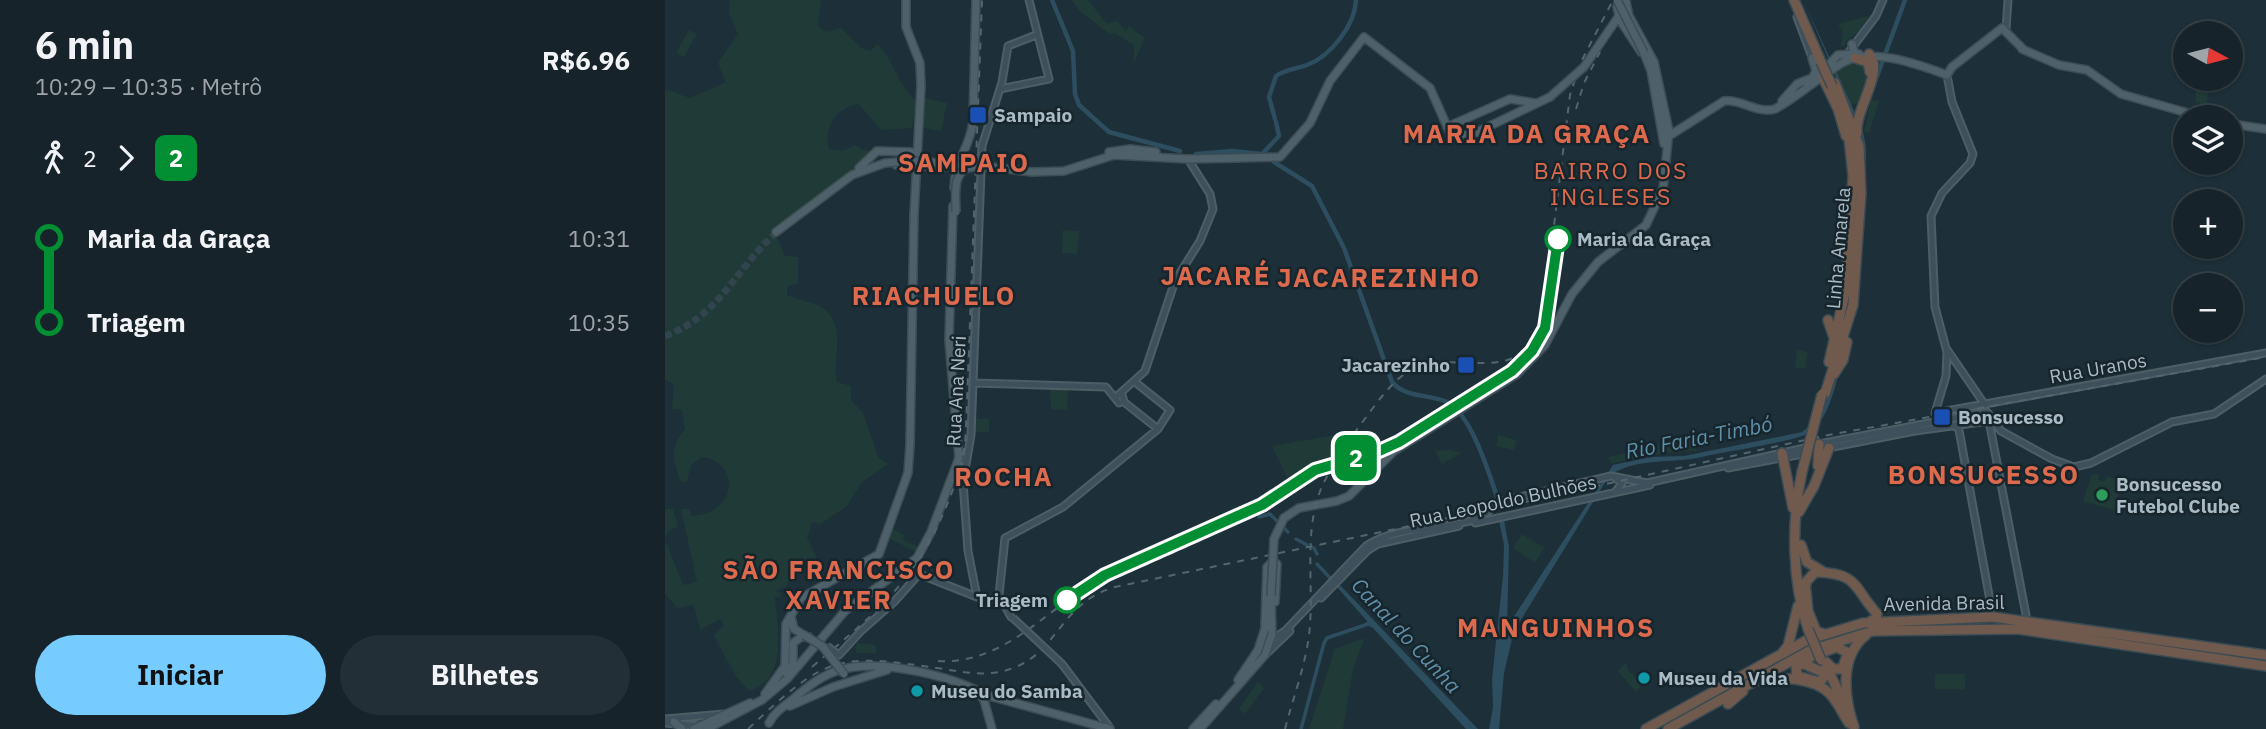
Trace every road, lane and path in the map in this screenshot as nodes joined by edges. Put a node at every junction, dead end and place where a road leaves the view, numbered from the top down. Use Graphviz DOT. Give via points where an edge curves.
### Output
graph roads {
  1 [pos="907,0"];
  2 [pos="976,0"];
  3 [pos="1029,0"];
  4 [pos="1794,0"];
  5 [pos="1882,0"];
  6 [pos="2008,0"];
  7 [pos="1620,10"];
  8 [pos="2003,30"];
  9 [pos="1037,35"];
  10 [pos="1852,44"];
  11 [pos="1882,58"];
  12 [pos="1829,66"];
  13 [pos="1654,74"];
  14 [pos="1946,74"];
  15 [pos="1798,83"];
  16 [pos="1000,89"];
  17 [pos="1836,90"];
  18 [pos="1802,93"];
  19 [pos="1658,94"];
  20 [pos="1539,103"];
  21 [pos="2173,107"];
  22 [pos="1659,110"];
  23 [pos="1857,111"];
  24 [pos="2243,126"];
  25 [pos="2266,129"];
  26 [pos="1449,130"];
  27 [pos="1671,131"];
  28 [pos="1859,146"];
  29 [pos="886,151"];
  30 [pos="914,152"];
  31 [pos="1185,157"];
  32 [pos="885,163"];
  33 [pos="913,166"];
  34 [pos="955,167"];
  35 [pos="970,167"];
  36 [pos="990,168"];
  37 [pos="1056,171"];
  38 [pos="1665,172"];
  39 [pos="1857,176"];
  40 [pos="843,183"];
  41 [pos="1849,214"];
  42 [pos="953,220"];
  43 [pos="776,232"];
  44 [pos="1854,235"];
  45 [pos="1828,320"];
  46 [pos="1833,335"];
  47 [pos="1946,348"];
  48 [pos="2266,353"];
  49 [pos="1955,358"];
  50 [pos="1947,364"];
  51 [pos="2266,379"];
  52 [pos="1135,382"];
  53 [pos="1827,382"];
  54 [pos="973,383"];
  55 [pos="1119,398"];
  56 [pos="1982,405"];
  57 [pos="1955,425"];
  58 [pos="1158,429"];
  59 [pos="1929,430"];
  60 [pos="1819,451"];
  61 [pos="1782,455"];
  62 [pos="1793,456"];
  63 [pos="1738,462"];
  64 [pos="2091,463"];
  65 [pos="1724,469"];
  66 [pos="2093,471"];
  67 [pos="1804,473"];
  68 [pos="1610,476"];
  69 [pos="1613,493"];
  70 [pos="1498,503"];
  71 [pos="1799,512"];
  72 [pos="1504,517"];
  73 [pos="1796,524"];
  74 [pos="1800,544"];
  75 [pos="1805,582"];
  76 [pos="1333,583"];
  77 [pos="977,597"];
  78 [pos="1799,597"];
  79 [pos="1001,602"];
  80 [pos="791,613"];
  81 [pos="1805,615"];
  82 [pos="1012,617"];
  83 [pos="1993,617"];
  84 [pos="1898,620"];
  85 [pos="2027,620"];
  86 [pos="2040,622"];
  87 [pos="1863,623"];
  88 [pos="2064,627"];
  89 [pos="1809,629"];
  90 [pos="2024,632"];
  91 [pos="1826,633"];
  92 [pos="2050,633"];
  93 [pos="1866,635"];
  94 [pos="1271,636"];
  95 [pos="816,639"];
  96 [pos="1807,640"];
  97 [pos="2150,640"];
  98 [pos="2213,648"];
  99 [pos="793,650"];
  100 [pos="811,651"];
  101 [pos="2196,655"];
  102 [pos="2266,656"];
  103 [pos="1258,657"];
  104 [pos="1776,659"];
  105 [pos="2211,660"];
  106 [pos="1823,662"];
  107 [pos="1803,663"];
  108 [pos="1790,664"];
  109 [pos="837,665"];
  110 [pos="1849,667"];
  111 [pos="881,668"];
  112 [pos="2266,668"];
  113 [pos="1834,677"];
  114 [pos="937,678"];
  115 [pos="1755,685"];
  116 [pos="828,686"];
  117 [pos="765,694"];
  118 [pos="998,698"];
  119 [pos="1097,699"];
  120 [pos="790,702"];
  121 [pos="1728,704"];
  122 [pos="986,709"];
  123 [pos="782,710"];
  124 [pos="1100,713"];
  125 [pos="703,714"];
  126 [pos="724,714"];
  127 [pos="692,716"];
  128 [pos="668,722"];
  129 [pos="697,726"];
  130 [pos="1852,727"];
  131 [pos="682,729"];
  132 [pos="762,729"];
  133 [pos="992,729"];
  134 [pos="1110,729"];
  135 [pos="1192,729"];
  136 [pos="1200,729"];
  137 [pos="1648,729"];
  138 [pos="1668,729"];
  139 [pos="1674,729"];
  1 -- 30 [label="main road" via="906,27 921,69"];
  2 -- 34 [label="main road" via="973,122"];
  3 -- 9 [label="main road"];
  4 -- 12 [label="highway, Linha Amarela"];
  5 -- 10 [label="main road" via="1877,16"];
  5 -- 12 [label="main road"];
  6 -- 8 [label="main road"];
  7 -- 13 [label="main road"];
  7 -- 13 [label="main road, bridge"];
  7 -- 20 [label="main road, bridge" via="1576,76"];
  8 -- 14 [label="main road"];
  8 -- 21 [label="main road" via="2024,50 2087,70 2121,94"];
  9 -- 16 [label="main road, Rua Ana Neri" via="1008,45"];
  9 -- 16 [label="main road" via="1049,79"];
  10 -- 12 [label="main road"];
  11 -- 12 [label="main road"];
  11 -- 14 [label="main road"];
  11 -- 23 [label="highway"];
  12 -- 15 [label="main road"];
  12 -- 17 [label="highway, Linha Amarela, bridge"];
  12 -- 17 [label="highway"];
  12 -- 18 [label="main road"];
  12 -- 23 [label="highway" via="1868,62 1871,68"];
  13 -- 19 [label="main road"];
  14 -- 47 [label="main road" via="1973,154 1944,189 1931,216 1935,300"];
  15 -- 18 [label="main road" via="1795,91"];
  15 -- 27 [label="main road" via="1774,107 1724,98"];
  16 -- 54 [label="main road, Rua Ana Neri" via="984,126"];
  17 -- 23 [label="highway"];
  17 -- 28 [label="highway, Linha Amarela"];
  17 -- 39 [label="highway, Linha Amarela"];
  18 -- 27 [label="main road" via="1768,111 1724,101"];
  19 -- 22 [label="main road"];
  19 -- 27 [label="main road"];
  20 -- 26 [label="main road" via="1514,100"];
  20 -- 26 [label="main road" via="1471,135"];
  22 -- 27 [label="main road"];
  22 -- 38 [label="main road"];
  23 -- 28 [label="highway"];
  24 -- 25 [label="main road"];
  26 -- 31 [label="main road" via="1433,87 1364,37 1328,83 1311,122 1287,152 1273,159"];
  27 -- 38 [label="main road"];
  28 -- 39 [label="highway, Linha Amarela"];
  29 -- 30 [label="main road"];
  29 -- 32 [label="main road" via="876,156"];
  29 -- 40 [label="main road" via="876,152"];
  30 -- 33 [label="main road"];
  30 -- 35 [label="main road, bridge" via="926,164"];
  31 -- 37 [label="main road" via="1118,155"];
  31 -- 37 [label="main road" via="1130,149"];
  31 -- 52 [label="main road" via="1210,194 1213,209 1175,281 1148,365"];
  32 -- 36 [label="main road, bridge" via="939,162"];
  32 -- 40 [label="main road"];
  33 -- 34 [label="main road"];
  33 -- 40 [label="main road" via="886,166"];
  33 -- 80 [label="main road" via="908,473 879,554 814,588"];
  34 -- 42 [label="main road"];
  35 -- 36 [label="main road, bridge"];
  35 -- 42 [label="main road, bridge" via="958,176"];
  36 -- 37 [label="main road"];
  38 -- 94 [label="main road, bridge" via="1658,203 1643,228 1598,262 1573,294 1543,348 1514,377 1391,450 1351,491 1299,508 1284,518 1274,539"];
  39 -- 41 [label="highway, Linha Amarela"];
  39 -- 44 [label="highway, Linha Amarela"];
  40 -- 43 [label="main road"];
  41 -- 44 [label="highway, Linha Amarela"];
  41 -- 46 [label="highway" via="1842,294"];
  42 -- 95 [label="main road" via="949,340 959,458 933,528 914,560 856,601"];
  44 -- 53 [label="highway, Linha Amarela"];
  44 -- 53 [label="highway, Linha Amarela" via="1857,248 1851,312"];
  44 -- 53 [label="highway" via="1857,302 1842,363"];
  45 -- 46 [label="highway"];
  46 -- 53 [label="highway"];
  47 -- 49 [label="main road"];
  47 -- 50 [label="main road"];
  48 -- 56 [label="main road, Rua Uranos"];
  49 -- 50 [label="main road"];
  49 -- 56 [label="main road"];
  50 -- 56 [label="main road, Rua Uranos" via="1935,413"];
  51 -- 64 [label="main road" via="2214,414 2166,424"];
  52 -- 55 [label="main road"];
  52 -- 58 [label="main road" via="1170,410"];
  53 -- 67 [label="highway, Linha Amarela, bridge"];
  54 -- 55 [label="main road" via="1106,387"];
  54 -- 77 [label="main road, Rua Ana Neri" via="963,482"];
  55 -- 58 [label="main road"];
  57 -- 59 [label="main road"];
  57 -- 83 [label="main road"];
  57 -- 85 [label="main road" via="1989,421"];
  58 -- 79 [label="main road" via="1063,507 1005,538"];
  59 -- 60 [label="main road, Rua Leopoldo Bulhões" via="1873,436"];
  59 -- 64 [label="main road" via="1987,412 2001,431 2052,459 2074,467"];
  60 -- 61 [label="main road, Rua Leopoldo Bulhões"];
  60 -- 62 [label="main road, Rua Leopoldo Bulhões"];
  60 -- 67 [label="highway" via="1811,485 1806,485"];
  60 -- 71 [label="highway" via="1814,486"];
  61 -- 62 [label="main road, Rua Leopoldo Bulhões"];
  61 -- 63 [label="main road, Rua Leopoldo Bulhões"];
  61 -- 65 [label="main road, Rua Leopoldo Bulhões"];
  61 -- 73 [label="highway"];
  62 -- 67 [label="highway" via="1786,464 1790,480 1796,482"];
  63 -- 65 [label="main road"];
  63 -- 68 [label="main road, Rua Leopoldo Bulhões" via="1647,483"];
  64 -- 66 [label="main road"];
  65 -- 69 [label="main road, Rua Leopoldo Bulhões"];
  67 -- 71 [label="highway, Linha Amarela"];
  67 -- 73 [label="highway, Linha Amarela"];
  68 -- 69 [label="main road" via="1622,484"];
  68 -- 70 [label="main road, Rua Leopoldo Bulhões"];
  69 -- 72 [label="main road, Rua Leopoldo Bulhões"];
  70 -- 72 [label="main road" via="1494,513"];
  70 -- 76 [label="main road, Rua Leopoldo Bulhões" via="1478,519 1372,542"];
  71 -- 74 [label="highway, Linha Amarela"];
  72 -- 76 [label="main road, Rua Leopoldo Bulhões" via="1378,544"];
  73 -- 78 [label="highway, Linha Amarela"];
  74 -- 81 [label="highway, Linha Amarela"];
  74 -- 84 [label="highway" via="1812,566 1854,579 1878,612"];
  75 -- 81 [label="highway"];
  75 -- 87 [label="highway" via="1818,572 1855,582 1877,615"];
  75 -- 91 [label="highway" via="1809,616 1816,631"];
  76 -- 94 [label="main road, Rua Leopoldo Bulhões"];
  76 -- 103 [label="main road, Rua Leopoldo Bulhões"];
  77 -- 79 [label="main road"];
  77 -- 95 [label="main road, bridge" via="919,574 839,654"];
  78 -- 89 [label="highway, Linha Amarela"];
  78 -- 104 [label="highway" via="1788,648"];
  79 -- 82 [label="main road"];
  79 -- 82 [label="main road"];
  80 -- 109 [label="main road, bridge" via="797,631 822,646"];
  80 -- 117 [label="main road" via="785,628 785,666"];
  81 -- 89 [label="highway, Linha Amarela"];
  82 -- 124 [label="main road, bridge" via="1062,664"];
  83 -- 84 [label="highway, Avenida Brasil"];
  83 -- 85 [label="highway, Avenida Brasil"];
  84 -- 87 [label="highway, Avenida Brasil"];
  85 -- 86 [label="highway, Avenida Brasil"];
  86 -- 88 [label="highway"];
  86 -- 98 [label="highway, Avenida Brasil"];
  87 -- 91 [label="highway, Avenida Brasil"];
  88 -- 97 [label="highway, Avenida Brasil"];
  88 -- 104 [label="highway, Avenida Brasil" via="1993,620 1884,623 1826,636"];
  89 -- 96 [label="highway" via="1801,621 1795,630 1798,638"];
  89 -- 106 [label="highway, bridge"];
  90 -- 92 [label="highway"];
  90 -- 93 [label="highway, Avenida Brasil"];
  90 -- 105 [label="highway, Avenida Brasil"];
  91 -- 96 [label="highway, Avenida Brasil"];
  91 -- 104 [label="highway"];
  92 -- 101 [label="highway, Avenida Brasil"];
  92 -- 138 [label="highway, Avenida Brasil" via="1934,628 1873,631 1843,638 1789,661"];
  93 -- 108 [label="highway, Avenida Brasil"];
  93 -- 110 [label="highway" via="1856,645"];
  94 -- 94 [label="main road" via="1277,564 1273,561 1267,567"];
  94 -- 103 [label="main road"];
  95 -- 99 [label="main road" via="799,638"];
  95 -- 100 [label="main road"];
  95 -- 109 [label="main road, bridge"];
  96 -- 104 [label="highway, Avenida Brasil"];
  97 -- 98 [label="highway"];
  97 -- 102 [label="highway, Avenida Brasil"];
  98 -- 102 [label="highway, Avenida Brasil"];
  99 -- 100 [label="main road" via="801,656"];
  99 -- 117 [label="main road" via="790,670"];
  100 -- 129 [label="main road" via="787,680 762,700 717,722"];
  101 -- 105 [label="highway"];
  101 -- 112 [label="highway, Avenida Brasil"];
  103 -- 135 [label="main road"];
  103 -- 136 [label="main road"];
  104 -- 137 [label="highway, Avenida Brasil"];
  105 -- 112 [label="highway, Avenida Brasil"];
  106 -- 107 [label="highway"];
  106 -- 107 [label="highway"];
  106 -- 107 [label="highway" via="1822,681 1794,673"];
  106 -- 108 [label="highway"];
  106 -- 130 [label="highway"];
  108 -- 115 [label="highway, Avenida Brasil"];
  109 -- 111 [label="main road, bridge" via="846,673"];
  109 -- 111 [label="main road, bridge" via="848,675"];
  109 -- 116 [label="main road"];
  109 -- 116 [label="main road, bridge" via="837,676"];
  110 -- 113 [label="highway"];
  110 -- 130 [label="highway" via="1844,693"];
  111 -- 114 [label="main road"];
  111 -- 116 [label="main road"];
  111 -- 120 [label="main road" via="840,670"];
  114 -- 118 [label="main road"];
  114 -- 122 [label="main road" via="975,691 983,697"];
  115 -- 121 [label="highway"];
  115 -- 130 [label="highway" via="1791,681 1829,692"];
  115 -- 139 [label="highway, Avenida Brasil"];
  116 -- 120 [label="main road"];
  116 -- 123 [label="main road"];
  117 -- 126 [label="main road"];
  118 -- 122 [label="main road" via="989,699"];
  118 -- 134 [label="main road"];
  119 -- 124 [label="main road"];
  120 -- 123 [label="main road"];
  122 -- 133 [label="main road"];
  123 -- 132 [label="main road"];
  124 -- 134 [label="main road"];
  125 -- 126 [label="main road"];
  125 -- 127 [label="main road"];
  125 -- 129 [label="main road"];
  126 -- 129 [label="main road"];
  127 -- 128 [label="main road"];
  127 -- 129 [label="main road"];
  128 -- 129 [label="main road"];
  128 -- 131 [label="main road"];
}
